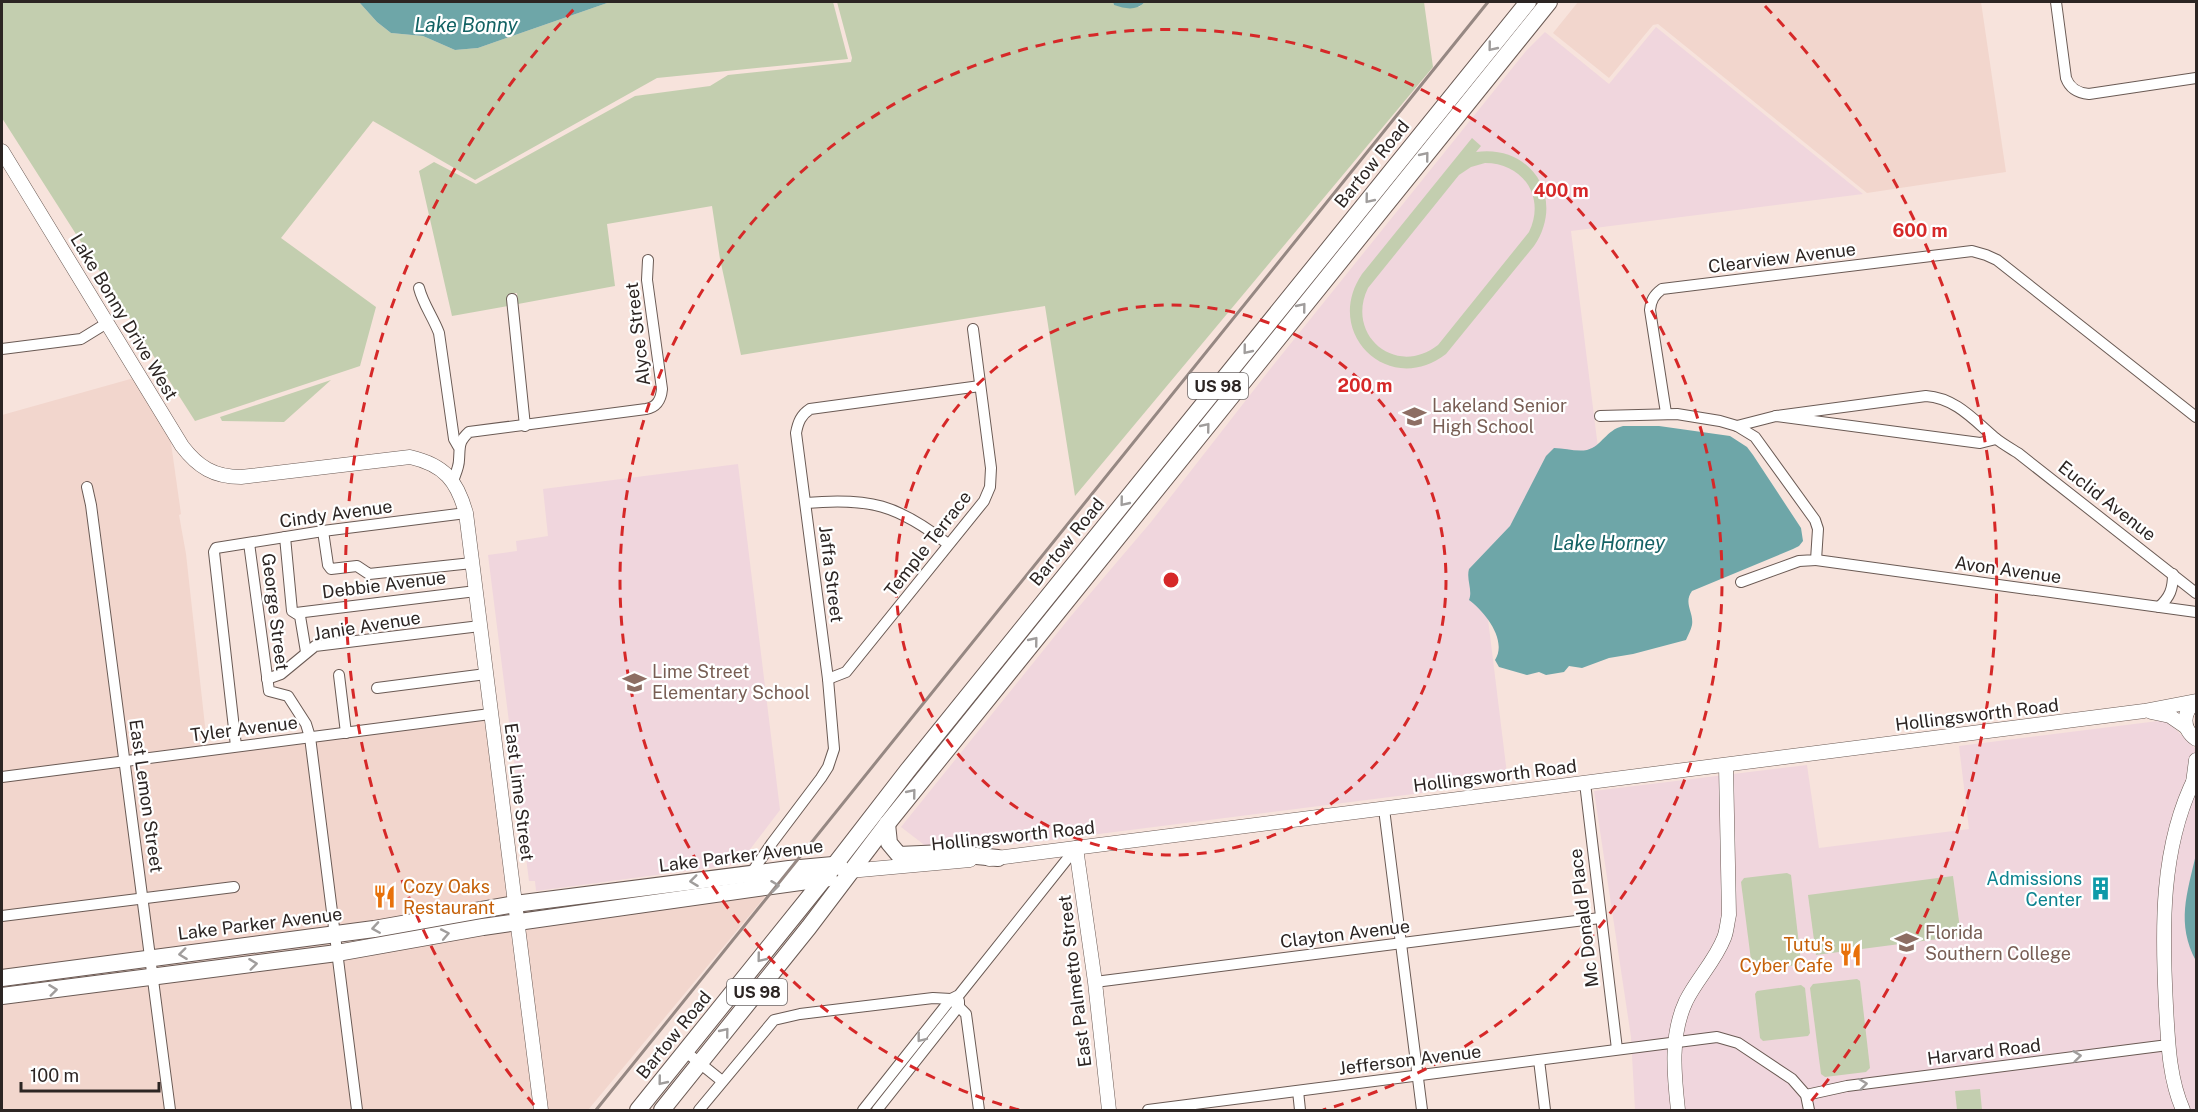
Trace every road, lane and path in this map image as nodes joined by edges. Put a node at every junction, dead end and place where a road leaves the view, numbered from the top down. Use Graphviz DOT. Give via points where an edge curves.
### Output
graph roads {
  1 [pos="1528,2"];
  2 [pos="1549,2"];
  3 [pos="2056,2"];
  4 [pos="2196,78"];
  5 [pos="2,151"];
  6 [pos="648,260"];
  7 [pos="419,288"];
  8 [pos="512,299"];
  9 [pos="107,323"];
  10 [pos="973,329"];
  11 [pos="2,349"];
  12 [pos="1233,381"];
  13 [pos="980,386"];
  14 [pos="1666,413"];
  15 [pos="1600,416"];
  16 [pos="1776,416"];
  17 [pos="2196,417"];
  18 [pos="525,426"];
  19 [pos="1737,426"];
  20 [pos="1996,439"];
  21 [pos="458,446"];
  22 [pos="453,481"];
  23 [pos="87,487"];
  24 [pos="806,503"];
  25 [pos="466,513"];
  26 [pos="322,531"];
  27 [pos="285,537"];
  28 [pos="249,543"];
  29 [pos="948,544"];
  30 [pos="1816,560"];
  31 [pos="472,563"];
  32 [pos="2173,574"];
  33 [pos="1741,582"];
  34 [pos="476,591"];
  35 [pos="2196,593"];
  36 [pos="2158,607"];
  37 [pos="2196,612"];
  38 [pos="296,613"];
  39 [pos="480,626"];
  40 [pos="306,652"];
  41 [pos="486,674"];
  42 [pos="339,675"];
  43 [pos="267,679"];
  44 [pos="828,679"];
  45 [pos="377,688"];
  46 [pos="2196,701"];
  47 [pos="2144,711"];
  48 [pos="490,714"];
  49 [pos="346,733"];
  50 [pos="310,737"];
  51 [pos="2193,738"];
  52 [pos="236,746"];
  53 [pos="2196,760"];
  54 [pos="124,761"];
  55 [pos="1726,766"];
  56 [pos="2,777"];
  57 [pos="2195,779"];
  58 [pos="1585,783"];
  59 [pos="1384,809"];
  60 [pos="886,824"];
  61 [pos="1076,848"];
  62 [pos="998,858"];
  63 [pos="833,865"];
  64 [pos="849,871"];
  65 [pos="752,874"];
  66 [pos="823,880"];
  67 [pos="234,887"];
  68 [pos="740,891"];
  69 [pos="142,898"];
  70 [pos="515,904"];
  71 [pos="2,916"];
  72 [pos="1600,918"];
  73 [pos="517,922"];
  74 [pos="334,934"];
  75 [pos="1401,944"];
  76 [pos="337,953"];
  77 [pos="151,958"];
  78 [pos="153,976"];
  79 [pos="2,978"];
  80 [pos="1095,982"];
  81 [pos="2,996"];
  82 [pos="956,1000"];
  83 [pos="1676,1042"];
  84 [pos="2168,1045"];
  85 [pos="1617,1049"];
  86 [pos="686,1052"];
  87 [pos="1539,1060"];
  88 [pos="700,1064"];
  89 [pos="1417,1076"];
  90 [pos="722,1082"];
  91 [pos="1298,1091"];
  92 [pos="1806,1095"];
  93 [pos="870,1109"];
  94 [pos="170,1110"];
  95 [pos="357,1110"];
  96 [pos="541,1110"];
  97 [pos="639,1110"];
  98 [pos="662,1110"];
  99 [pos="699,1110"];
  100 [pos="979,1110"];
  101 [pos="1108,1110"];
  102 [pos="1148,1110"];
  103 [pos="1300,1110"];
  104 [pos="1422,1110"];
  105 [pos="1545,1110"];
  106 [pos="1678,1110"];
  107 [pos="1809,1110"];
  108 [pos="2183,1110"];
  1 -- 12 [label="main road, Bartow Road / US 98, one-way"];
  12 -- 2 [label="main road, Bartow Road / US 98, one-way"];
  3 -- 4 [label="street" via="2066,78 2076,91 2089,94"];
  5 -- 9 [label="street, Lake Bonny Drive West"];
  6 -- 18 [label="street, Alyce Street" via="647,280 662,389 658,403 646,410"];
  7 -- 21 [label="street" via="439,333"];
  8 -- 18 [label="street"];
  9 -- 11 [label="street" via="81,339"];
  9 -- 22 [label="street, Lake Bonny Drive West" via="182,446 206,470 236,477 410,457 441,469"];
  10 -- 13 [label="street, Temple Terrace"];
  60 -- 12 [label="main road, Bartow Road / US 98, one-way"];
  12 -- 63 [label="main road, Bartow Road / US 98, one-way"];
  13 -- 24 [label="street, Jaffa Street" via="810,409 802,414 796,433"];
  13 -- 29 [label="street, Temple Terrace" via="990,487 984,501"];
  14 -- 15 [label="street"];
  14 -- 17 [label="street, Clearview Avenue" via="1650,310 1655,295 1662,289 1972,251 1996,261"];
  14 -- 19 [label="street"];
  16 -- 19 [label="street, Euclid Avenue"];
  16 -- 20 [label="street, Euclid Avenue" via="1980,443"];
  16 -- 20 [label="street, Euclid Avenue" via="1939,397"];
  18 -- 21 [label="street" via="469,432"];
  19 -- 30 [label="street" via="1755,437 1815,520"];
  20 -- 32 [label="street, Euclid Avenue"];
  21 -- 22 [label="street" via="459,461"];
  22 -- 25 [label="street, East Lime Street"];
  23 -- 54 [label="street, East Lemon Street"];
  24 -- 29 [label="street" via="847,500 884,506 923,524"];
  24 -- 44 [label="street, Jaffa Street"];
  25 -- 26 [label="street, Cindy Avenue"];
  25 -- 31 [label="street, East Lime Street"];
  26 -- 27 [label="street, Cindy Avenue"];
  26 -- 31 [label="street" via="331,569 357,566 369,574"];
  27 -- 28 [label="street, Cindy Avenue"];
  27 -- 38 [label="street" via="292,611"];
  28 -- 43 [label="street, George Street"];
  28 -- 52 [label="street, Cindy Avenue" via="216,548 214,552"];
  29 -- 44 [label="street, Temple Terrace" via="846,672"];
  30 -- 33 [label="street, Avon Avenue" via="1799,561"];
  30 -- 36 [label="street, Avon Avenue"];
  31 -- 34 [label="street, East Lime Street"];
  32 -- 35 [label="street, Euclid Avenue"];
  32 -- 36 [label="street" via="2173,588"];
  34 -- 38 [label="street, Debbie Avenue"];
  34 -- 39 [label="street, East Lime Street"];
  36 -- 37 [label="street, Avon Avenue"];
  38 -- 40 [label="street" via="300,616"];
  39 -- 40 [label="street, Janie Avenue" via="315,646"];
  39 -- 41 [label="street, East Lime Street"];
  40 -- 43 [label="street, Janie Avenue" via="294,664"];
  41 -- 45 [label="street"];
  41 -- 48 [label="street, East Lime Street"];
  42 -- 49 [label="street"];
  43 -- 50 [label="street, George Street" via="269,691 288,696"];
  44 -- 65 [label="street, Jaffa Street" via="834,749 828,767"];
  46 -- 47 [label="street, Hollingsworth Road"];
  46 -- 51 [label="street" via="2187,711"];
  47 -- 51 [label="street, Hollingsworth Road" via="2170,716"];
  47 -- 55 [label="street, Hollingsworth Road"];
  48 -- 49 [label="street, Tyler Avenue"];
  48 -- 70 [label="street, East Lime Street"];
  49 -- 50 [label="street, Tyler Avenue"];
  50 -- 52 [label="street, Tyler Avenue"];
  50 -- 74 [label="street"];
  52 -- 54 [label="street, Tyler Avenue"];
  53 -- 57 [label="street"];
  54 -- 56 [label="street, Tyler Avenue"];
  54 -- 69 [label="street, East Lemon Street"];
  55 -- 58 [label="street, Hollingsworth Road"];
  55 -- 83 [label="street" via="1729,915 1716,956 1686,1000"];
  57 -- 84 [label="street" via="2182,810 2166,887 2163,956"];
  58 -- 59 [label="street, Hollingsworth Road"];
  58 -- 72 [label="street, Mc Donald Place"];
  59 -- 61 [label="street, Hollingsworth Road"];
  59 -- 75 [label="street"];
  60 -- 62 [label="main road" via="889,843 899,855 944,853"];
  60 -- 64 [label="main road, Bartow Road / US 98"];
  61 -- 62 [label="street, Hollingsworth Road"];
  61 -- 80 [label="street, East Palmetto Street"];
  61 -- 82 [label="street"];
  62 -- 64 [label="street, Hollingsworth Road"];
  63 -- 64 [label="main road, Lake Parker Avenue"];
  63 -- 65 [label="main road, Lake Parker Avenue"];
  63 -- 66 [label="main road, Bartow Road / US 98"];
  64 -- 66 [label="main road, Lake Parker Avenue"];
  88 -- 64 [label="main road, Bartow Road / US 98, one-way"];
  65 -- 68 [label="street, Jaffa Street"];
  65 -- 70 [label="main road, Lake Parker Avenue, one-way"];
  68 -- 66 [label="main road, Lake Parker Avenue, one-way"];
  66 -- 86 [label="main road, Bartow Road / US 98, one-way"];
  67 -- 69 [label="street"];
  68 -- 73 [label="main road, Lake Parker Avenue"];
  69 -- 71 [label="street"];
  69 -- 77 [label="street, East Lemon Street"];
  70 -- 73 [label="street, East Lime Street"];
  70 -- 74 [label="main road, Lake Parker Avenue, one-way"];
  72 -- 75 [label="street, Clayton Avenue"];
  72 -- 85 [label="street, Mc Donald Place"];
  76 -- 73 [label="main road, Lake Parker Avenue, one-way"];
  73 -- 96 [label="street, East Lime Street"];
  74 -- 76 [label="street"];
  74 -- 77 [label="main road, Lake Parker Avenue, one-way"];
  75 -- 80 [label="street, Clayton Avenue"];
  75 -- 89 [label="street"];
  78 -- 76 [label="main road, Lake Parker Avenue, one-way"];
  76 -- 95 [label="street"];
  77 -- 78 [label="street, East Lemon Street"];
  77 -- 79 [label="main road, Lake Parker Avenue"];
  81 -- 78 [label="main road, Lake Parker Avenue, one-way"];
  78 -- 94 [label="street, East Lemon Street"];
  80 -- 101 [label="street, East Palmetto Street"];
  82 -- 90 [label="street" via="933,998 777,1019"];
  82 -- 93 [label="street"];
  82 -- 100 [label="street" via="966,1014"];
  83 -- 85 [label="street, Jefferson Avenue"];
  83 -- 92 [label="street, Jefferson Avenue" via="1717,1037 1738,1042 1792,1079"];
  83 -- 106 [label="street" via="1673,1066"];
  92 -- 84 [label="street, Harvard Road, one-way" via="1847,1086"];
  84 -- 108 [label="street" via="2174,1086"];
  85 -- 87 [label="street, Jefferson Avenue"];
  86 -- 88 [label="street"];
  86 -- 97 [label="main road, Bartow Road / US 98, one-way"];
  87 -- 89 [label="street, Jefferson Avenue"];
  87 -- 105 [label="street"];
  88 -- 90 [label="street"];
  88 -- 98 [label="main road, Bartow Road / US 98"];
  89 -- 91 [label="street, Jefferson Avenue"];
  89 -- 104 [label="street"];
  90 -- 99 [label="street"];
  91 -- 102 [label="street, Jefferson Avenue"];
  91 -- 103 [label="street"];
  92 -- 107 [label="street"];
}
